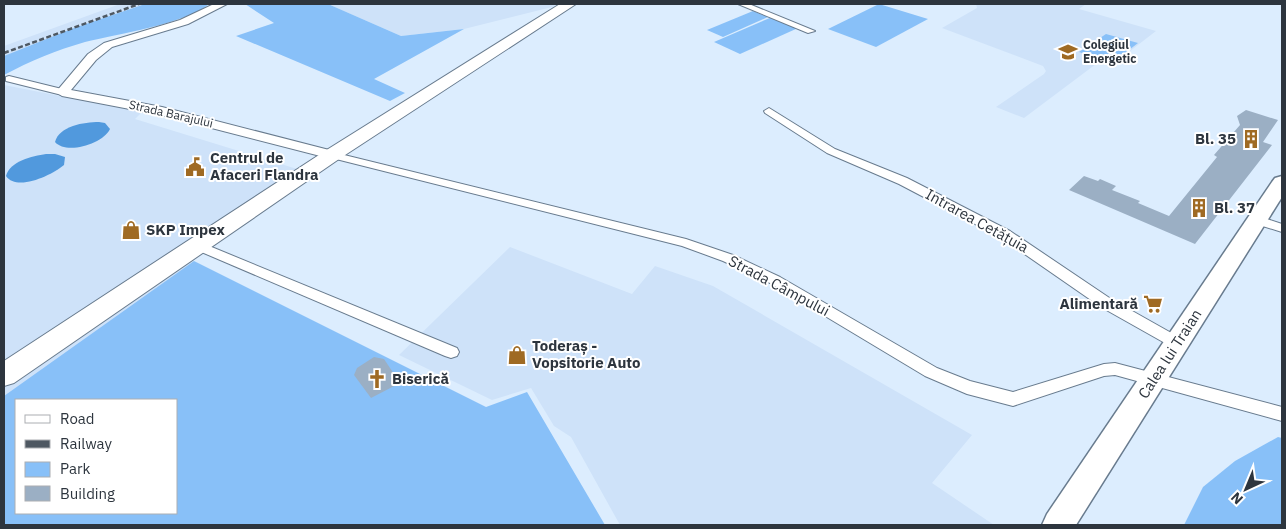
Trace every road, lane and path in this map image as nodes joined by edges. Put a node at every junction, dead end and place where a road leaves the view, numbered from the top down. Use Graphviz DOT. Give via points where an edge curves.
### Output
graph roads {
  1 [pos="222,4"];
  2 [pos="569,4"];
  3 [pos="742,4"];
  4 [pos="811,31"];
  5 [pos="9,79"];
  6 [pos="62,92"];
  7 [pos="769,111"];
  8 [pos="332,155"];
  9 [pos="1282,182"];
  10 [pos="1258,220"];
  11 [pos="1282,228"];
  12 [pos="196,245"];
  13 [pos="1177,343"];
  14 [pos="451,352"];
  15 [pos="4,375"];
  16 [pos="1154,379"];
  17 [pos="1282,414"];
  18 [pos="1058,525"];
  1 -- 6 [label="street" via="184,22 108,45 92,57"];
  2 -- 8 [label="highway"];
  3 -- 4 [label="street"];
  5 -- 6 [label="street, Strada Barajului"];
  6 -- 8 [label="street, Strada Barajului" via="162,111"];
  7 -- 13 [label="street, Intrarea Cetățuia" via="831,151 903,181 1006,234 1106,303"];
  8 -- 12 [label="highway"];
  8 -- 16 [label="street, Strada Câmpului" via="686,244 728,258 775,280 931,372 968,387 1013,399 1104,370 1127,371"];
  9 -- 10 [label="main road, Calea lui Traian"];
  10 -- 11 [label="street"];
  10 -- 13 [label="main road, Calea lui Traian"];
  12 -- 14 [label="street"];
  12 -- 15 [label="highway"];
  13 -- 16 [label="main road, Calea lui Traian"];
  16 -- 17 [label="street"];
  16 -- 18 [label="main road, Calea lui Traian"];
}
